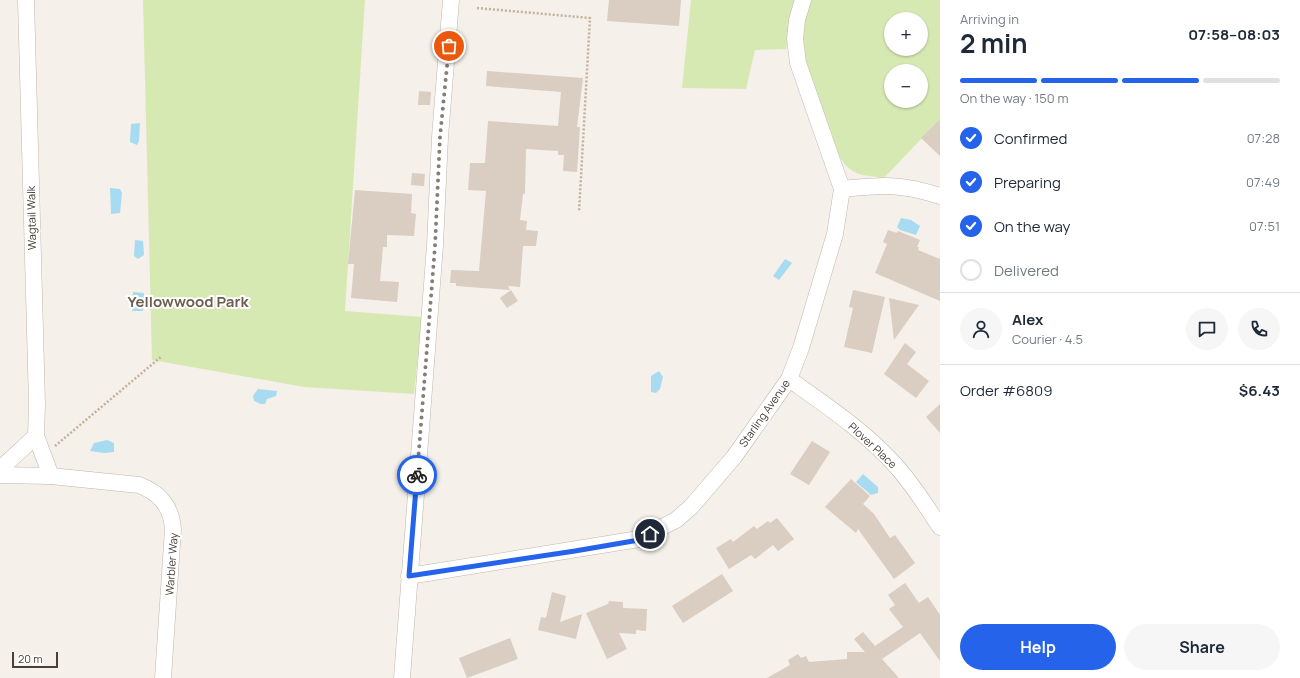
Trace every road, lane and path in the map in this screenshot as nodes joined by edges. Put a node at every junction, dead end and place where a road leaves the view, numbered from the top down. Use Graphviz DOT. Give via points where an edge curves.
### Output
graph roads {
  1 [pos="26,0"];
  2 [pos="451,0"];
  3 [pos="803,0"];
  4 [pos="477,8"];
  5 [pos="842,189"];
  6 [pos="940,196"];
  7 [pos="579,212"];
  8 [pos="162,356"];
  9 [pos="789,379"];
  10 [pos="36,436"];
  11 [pos="44,457"];
  12 [pos="0,469"];
  13 [pos="0,475"];
  14 [pos="51,476"];
  15 [pos="940,527"];
  16 [pos="409,576"];
  17 [pos="163,678"];
  18 [pos="402,678"];
  1 -- 10 [label="street, Wagtail Walk"];
  2 -- 16 [label="street"];
  3 -- 5 [label="street, Starling Avenue" via="795,40 798,63"];
  4 -- 7 [label="path" via="590,18"];
  5 -- 6 [label="street" via="901,185"];
  5 -- 9 [label="street, Starling Avenue" via="834,234 801,348"];
  8 -- 11 [label="path"];
  9 -- 15 [label="street, Plover Place" via="845,419 881,450 898,468"];
  9 -- 16 [label="street, Starling Avenue" via="734,457 691,507 661,529 639,540"];
  10 -- 11 [label="street, Wagtail Walk"];
  10 -- 12 [label="street"];
  11 -- 14 [label="street, Wagtail Walk"];
  13 -- 14 [label="street, Warbler Way"];
  14 -- 17 [label="street, Warbler Way" via="139,485 162,497 167,506 173,529"];
  16 -- 18 [label="street"];
}
